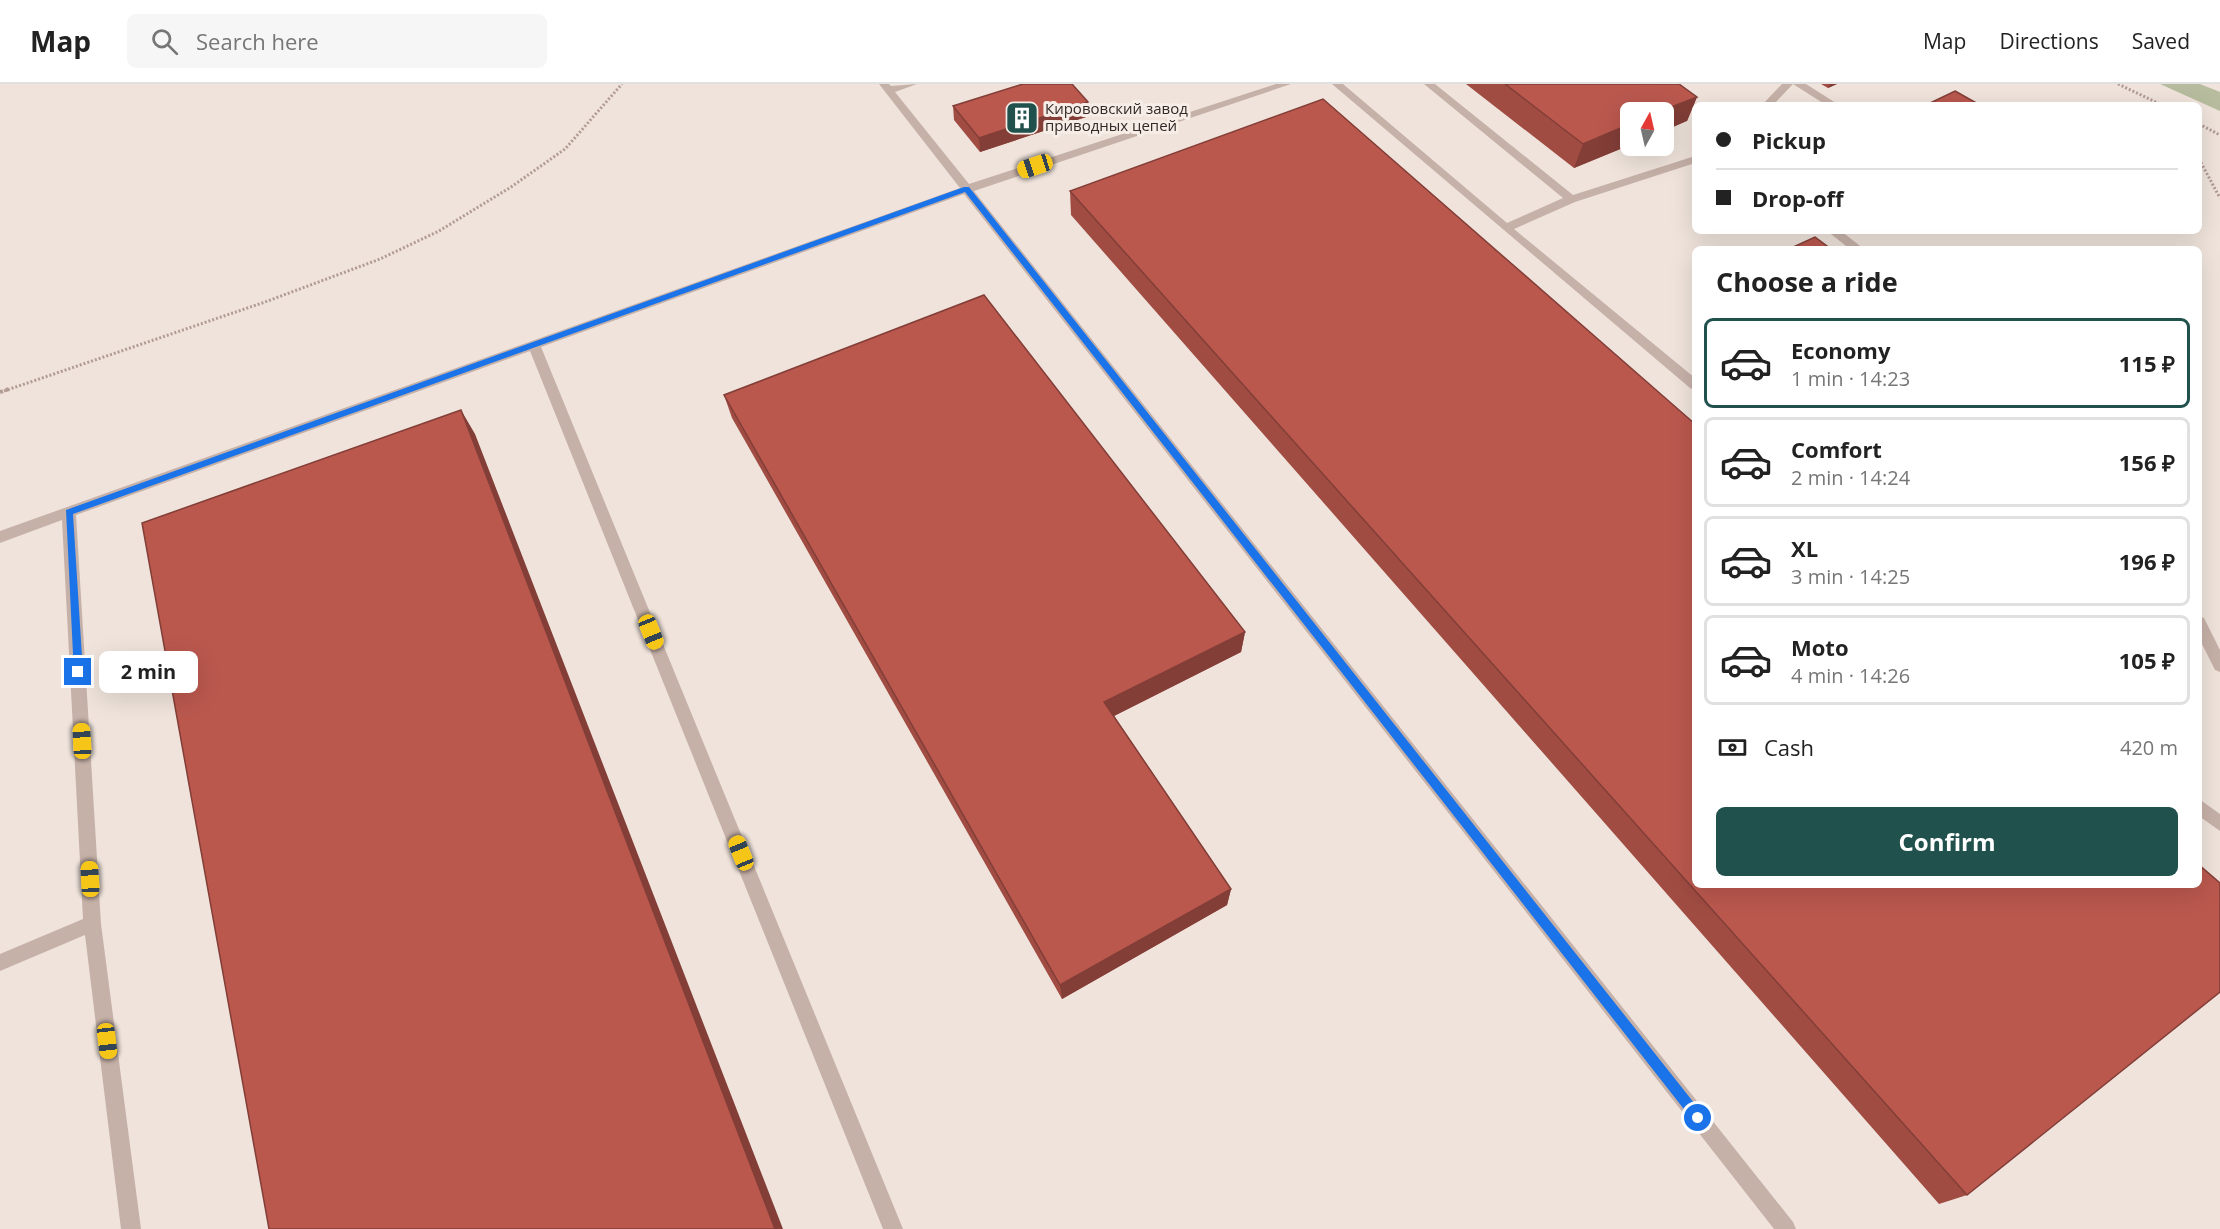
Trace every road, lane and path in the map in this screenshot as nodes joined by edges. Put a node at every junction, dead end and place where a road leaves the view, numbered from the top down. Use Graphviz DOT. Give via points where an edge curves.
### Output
graph roads {
  1 [pos="622,84"];
  2 [pos="912,84"];
  3 [pos="1286,84"];
  4 [pos="1337,84"];
  5 [pos="1429,84"];
  6 [pos="1788,84"];
  7 [pos="1798,84"];
  8 [pos="2118,84"];
  9 [pos="886,87"];
  10 [pos="1770,102"];
  11 [pos="1829,102"];
  12 [pos="2156,102"];
  13 [pos="2202,126"];
  14 [pos="2220,135"];
  15 [pos="1692,160"];
  16 [pos="2202,165"];
  17 [pos="967,189"];
  18 [pos="2220,198"];
  19 [pos="1571,199"];
  20 [pos="1506,228"];
  21 [pos="1837,234"];
  22 [pos="1854,246"];
  23 [pos="534,345"];
  24 [pos="1692,383"];
  25 [pos="0,392"];
  26 [pos="69,512"];
  27 [pos="0,537"];
  28 [pos="2202,628"];
  29 [pos="2220,666"];
  30 [pos="2202,809"];
  31 [pos="2220,824"];
  32 [pos="92,924"];
  33 [pos="0,963"];
  34 [pos="131,1229"];
  35 [pos="893,1229"];
  36 [pos="1786,1229"];
  1 -- 25 [label="path" via="565,149 511,188 439,231 380,259 265,302"];
  2 -- 9 [label="lane"];
  3 -- 17 [label="lane"];
  4 -- 20 [label="lane"];
  5 -- 19 [label="lane"];
  6 -- 10 [label="lane"];
  7 -- 11 [label="lane"];
  8 -- 12 [label="path"];
  9 -- 17 [label="lane"];
  13 -- 14 [label="path"];
  15 -- 19 [label="lane"];
  16 -- 18 [label="path"];
  17 -- 23 [label="lane"];
  17 -- 36 [label="lane"];
  19 -- 20 [label="lane"];
  20 -- 24 [label="lane"];
  21 -- 22 [label="lane"];
  23 -- 26 [label="lane"];
  23 -- 35 [label="lane"];
  26 -- 27 [label="lane"];
  26 -- 32 [label="lane"];
  28 -- 29 [label="lane"];
  30 -- 31 [label="lane"];
  32 -- 33 [label="lane"];
  32 -- 34 [label="lane"];
}
